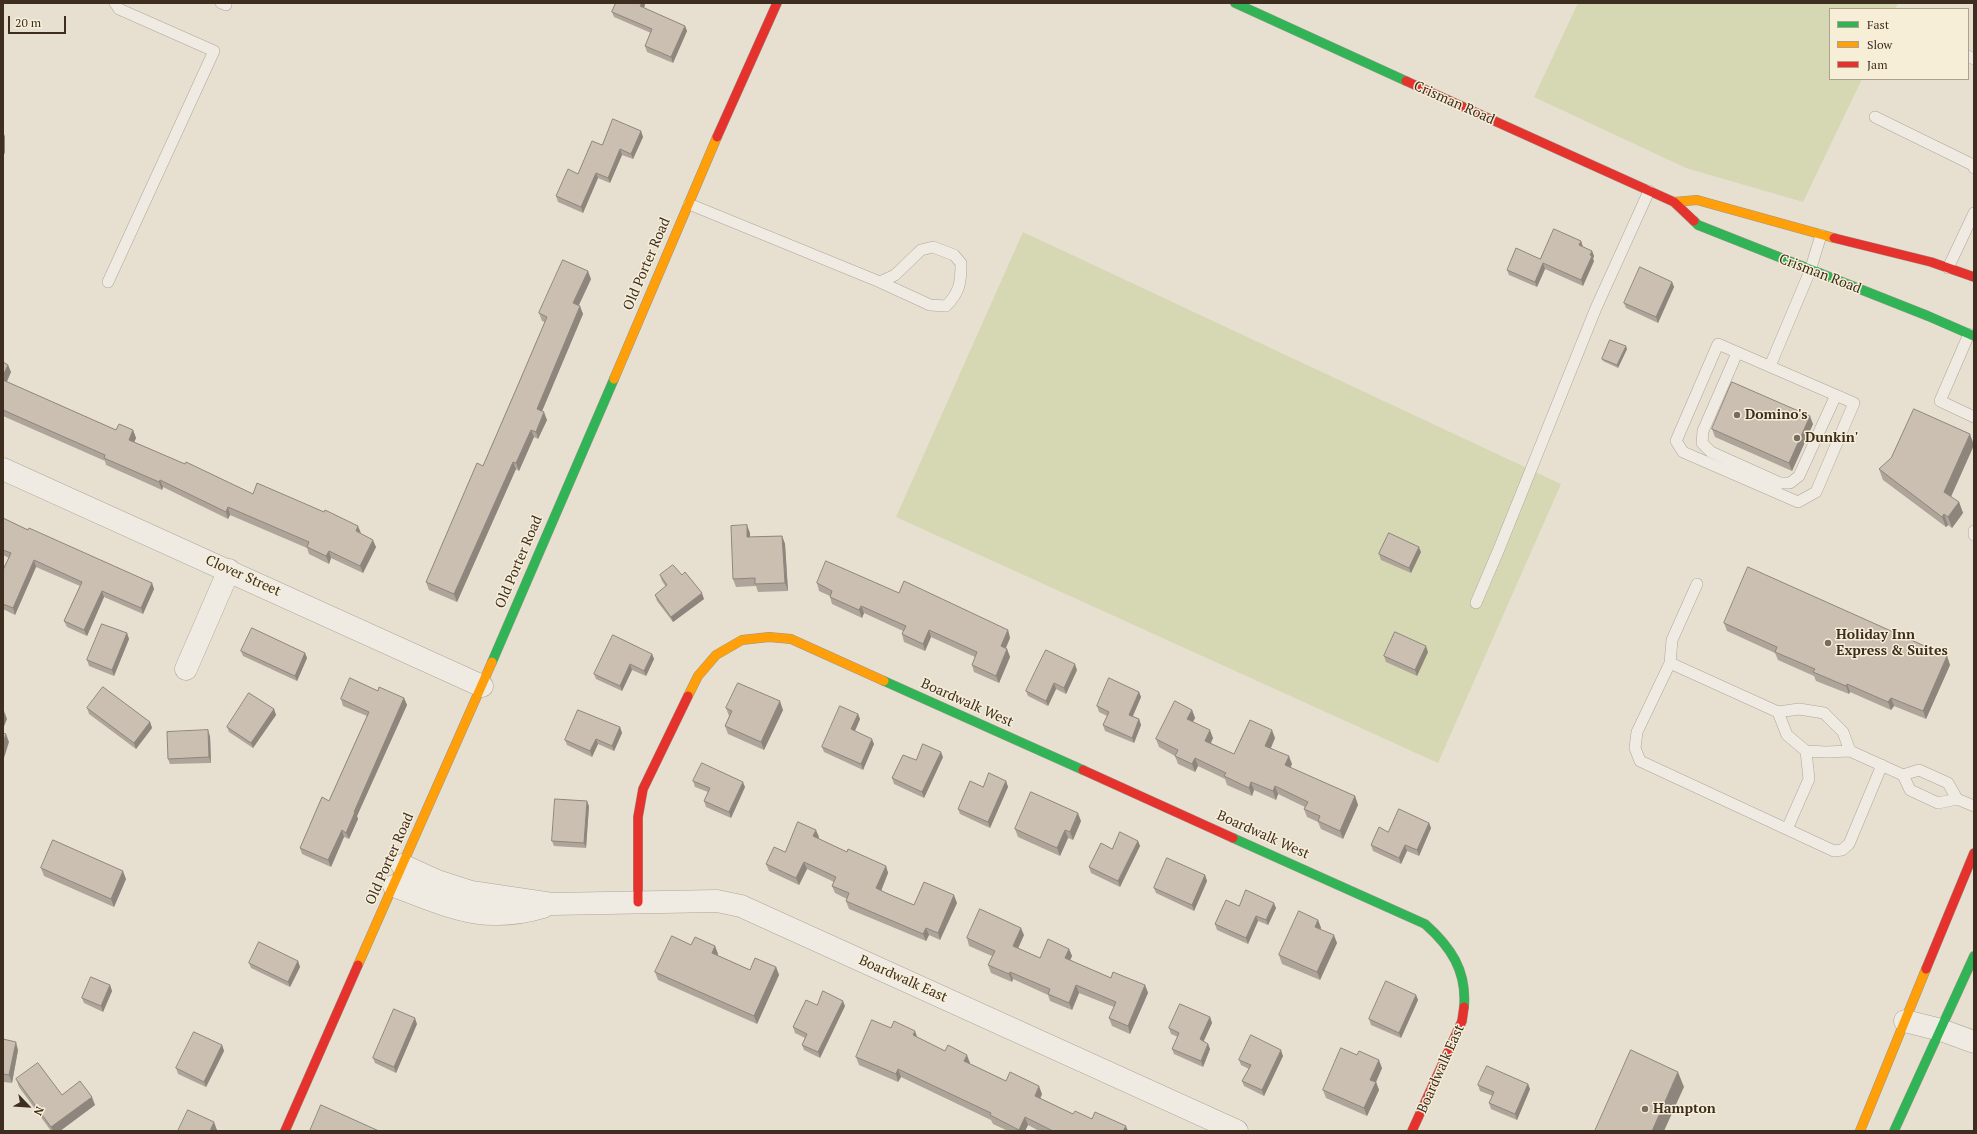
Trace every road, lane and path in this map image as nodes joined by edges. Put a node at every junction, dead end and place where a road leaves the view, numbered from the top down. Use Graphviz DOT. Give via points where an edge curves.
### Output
graph roads {
  1 [pos="115,3"];
  2 [pos="777,3"];
  3 [pos="1235,3"];
  4 [pos="1875,117"];
  5 [pos="1974,165"];
  6 [pos="1649,191"];
  7 [pos="1674,202"];
  8 [pos="689,204"];
  9 [pos="1974,213"];
  10 [pos="1821,235"];
  11 [pos="1948,268"];
  12 [pos="1810,271"];
  13 [pos="1974,277"];
  14 [pos="108,282"];
  15 [pos="880,282"];
  16 [pos="1972,335"];
  17 [pos="1737,353"];
  18 [pos="1770,366"];
  19 [pos="1836,395"];
  20 [pos="1974,417"];
  21 [pos="3,469"];
  22 [pos="1974,531"];
  23 [pos="1974,535"];
  24 [pos="229,570"];
  25 [pos="1697,584"];
  26 [pos="1476,603"];
  27 [pos="1670,663"];
  28 [pos="186,669"];
  29 [pos="482,686"];
  30 [pos="1778,712"];
  31 [pos="1806,751"];
  32 [pos="1850,751"];
  33 [pos="1882,765"];
  34 [pos="1903,775"];
  35 [pos="1957,800"];
  36 [pos="1974,806"];
  37 [pos="1787,829"];
  38 [pos="1974,853"];
  39 [pos="402,865"];
  40 [pos="394,886"];
  41 [pos="638,902"];
  42 [pos="552,904"];
  43 [pos="1444,940"];
  44 [pos="1974,956"];
  45 [pos="1905,1021"];
  46 [pos="1941,1030"];
  47 [pos="1974,1042"];
  48 [pos="286,1131"];
  49 [pos="1237,1131"];
  50 [pos="1412,1131"];
  51 [pos="1860,1131"];
  52 [pos="1894,1131"];
  1 -- 14 [label="lane" via="119,9 214,51"];
  2 -- 8 [label="street, Old Porter Road"];
  3 -- 6 [label="street, Crisman Road"];
  4 -- 5 [label="lane"];
  6 -- 7 [label="street, Crisman Road"];
  6 -- 26 [label="lane" via="1596,308 1500,550"];
  7 -- 10 [label="street, Crisman Road" via="1697,200"];
  7 -- 12 [label="street, Crisman Road" via="1698,225"];
  8 -- 15 [label="lane"];
  8 -- 29 [label="street, Old Porter Road"];
  9 -- 11 [label="lane"];
  10 -- 11 [label="street, Crisman Road"];
  10 -- 12 [label="lane"];
  11 -- 13 [label="street, Crisman Road"];
  12 -- 16 [label="street, Crisman Road"];
  12 -- 18 [label="lane"];
  15 -- 15 [label="lane" via="930,305 946,306 956,296 961,278 961,263 954,255 933,247 921,250 895,275"];
  16 -- 20 [label="lane" via="1940,400"];
  17 -- 18 [label="lane"];
  17 -- 19 [label="lane" via="1703,430 1702,444 1711,452 1780,483 1790,483 1799,476"];
  17 -- 19 [label="lane" via="1718,344 1676,441 1683,452 1798,502 1816,492 1854,403"];
  18 -- 19 [label="lane"];
  21 -- 24 [label="street, Clover Street"];
  22 -- 23 [label="lane"];
  24 -- 28 [label="street"];
  24 -- 29 [label="street, Clover Street"];
  25 -- 27 [label="lane" via="1672,640"];
  27 -- 30 [label="lane"];
  27 -- 37 [label="lane" via="1637,732 1635,748 1640,761"];
  29 -- 39 [label="street, Old Porter Road"];
  30 -- 31 [label="lane" via="1787,735"];
  30 -- 32 [label="lane" via="1799,709 1824,713 1843,732"];
  31 -- 32 [label="lane"];
  31 -- 37 [label="lane" via="1809,779"];
  32 -- 33 [label="lane"];
  33 -- 34 [label="lane"];
  33 -- 37 [label="lane" via="1849,844 1842,850 1834,850"];
  34 -- 35 [label="lane" via="1910,790 1938,803"];
  34 -- 35 [label="lane" via="1918,770 1948,783"];
  35 -- 36 [label="lane"];
  38 -- 45 [label="street"];
  39 -- 40 [label="street, Old Porter Road"];
  39 -- 42 [label="street, Boardwalk East" via="437,881 471,892"];
  40 -- 42 [label="street, Boardwalk East" via="458,910 492,916 526,912"];
  40 -- 48 [label="street, Old Porter Road"];
  41 -- 42 [label="street, Boardwalk East"];
  41 -- 43 [label="street, Boardwalk West" via="638,817 643,789 698,676 716,655 742,640 769,636 791,639 1407,915 1425,924"];
  41 -- 49 [label="street, Boardwalk East" via="717,900 741,906"];
  43 -- 50 [label="street, Boardwalk East" via="1457,960 1464,979 1465,1004 1462,1021"];
  44 -- 46 [label="street"];
  45 -- 46 [label="street"];
  45 -- 51 [label="street"];
  46 -- 47 [label="street"];
  46 -- 52 [label="street"];
}
